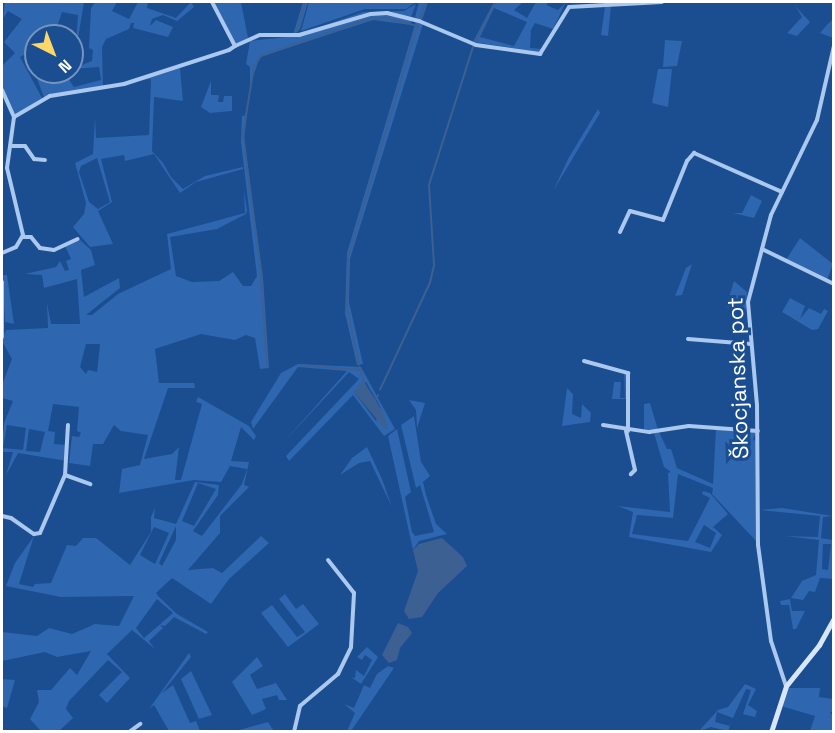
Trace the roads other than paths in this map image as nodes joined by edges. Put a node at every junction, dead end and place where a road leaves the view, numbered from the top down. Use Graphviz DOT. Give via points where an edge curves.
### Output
graph roads {
  1 [pos="212,2"];
  2 [pos="662,2"];
  3 [pos="235,46"];
  4 [pos="834,46"];
  5 [pos="2,90"];
  6 [pos="14,117"];
  7 [pos="11,146"];
  8 [pos="45,160"];
  9 [pos="782,192"];
  10 [pos="620,232"];
  11 [pos="23,237"];
  12 [pos="78,239"];
  13 [pos="762,249"];
  14 [pos="2,254"];
  15 [pos="2,282"];
  16 [pos="834,284"];
  17 [pos="2,337"];
  18 [pos="688,339"];
  19 [pos="751,344"];
  20 [pos="584,361"];
  21 [pos="69,425"];
  22 [pos="603,425"];
  23 [pos="627,431"];
  24 [pos="758,431"];
  25 [pos="631,474"];
  26 [pos="65,475"];
  27 [pos="90,484"];
  28 [pos="2,516"];
  29 [pos="328,560"];
  30 [pos="834,618"];
  31 [pos="786,686"];
  32 [pos="140,724"];
  33 [pos="129,732"];
  34 [pos="294,732"];
  35 [pos="771,732"];
  1 -- 3 [label="street"];
  2 -- 3 [label="street" via="569,7 540,54 476,45 419,21 387,13 370,14 298,35 260,35"];
  3 -- 6 [label="street" via="214,57 124,84 50,96"];
  4 -- 9 [label="street, Škocjanska pot" via="817,120"];
  5 -- 6 [label="street"];
  6 -- 7 [label="street"];
  7 -- 8 [label="street" via="24,146 37,161"];
  7 -- 11 [label="street" via="7,168"];
  9 -- 10 [label="street" via="694,153 663,220 630,211"];
  9 -- 13 [label="street, Škocjanska pot"];
  11 -- 12 [label="street" via="30,237 40,248 54,250"];
  11 -- 14 [label="street" via="16,247"];
  13 -- 16 [label="street"];
  13 -- 19 [label="street, Škocjanska pot" via="749,292"];
  15 -- 17 [label="street"];
  18 -- 19 [label="street"];
  19 -- 24 [label="street, Škocjanska pot"];
  20 -- 23 [label="street" via="628,373"];
  21 -- 26 [label="street"];
  22 -- 23 [label="street"];
  23 -- 24 [label="street" via="689,426"];
  23 -- 25 [label="street" via="635,470"];
  24 -- 31 [label="street, Škocjanska pot" via="758,545 771,641"];
  26 -- 27 [label="street"];
  26 -- 28 [label="street" via="38,534"];
  29 -- 34 [label="street" via="354,593 351,647 338,674 300,706"];
  30 -- 31 [label="street" via="819,645"];
  31 -- 35 [label="street"];
  32 -- 33 [label="street"];
}
